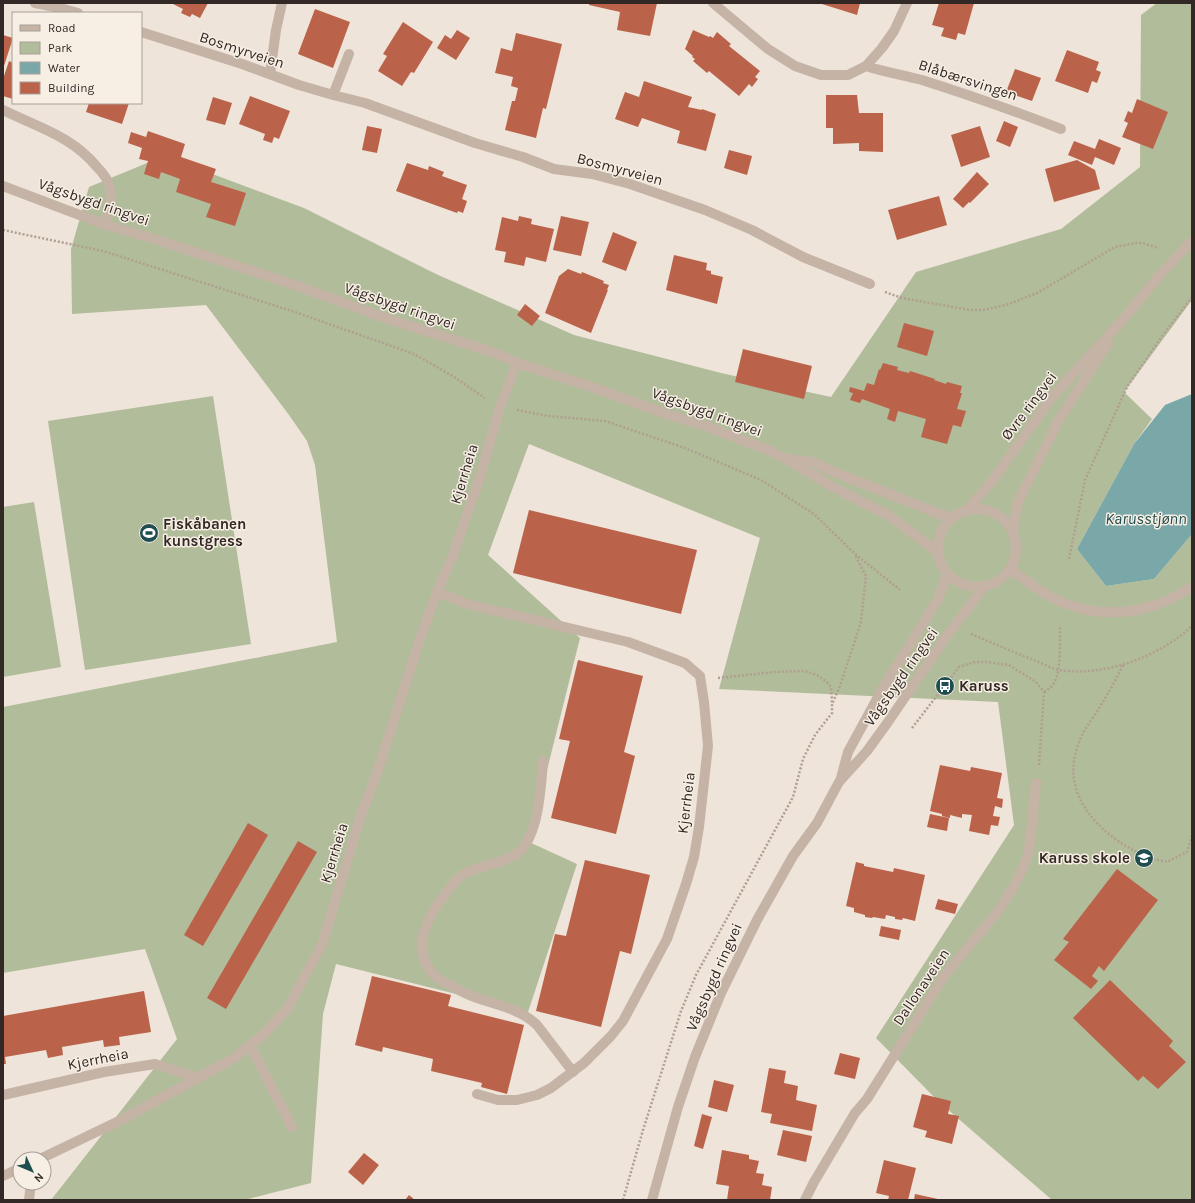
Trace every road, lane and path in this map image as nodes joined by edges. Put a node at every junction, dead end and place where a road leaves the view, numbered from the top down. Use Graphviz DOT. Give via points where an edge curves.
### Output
graph roads {
  1 [pos="35,3"];
  2 [pos="282,3"];
  3 [pos="713,3"];
  4 [pos="907,3"];
  5 [pos="74,12"];
  6 [pos="142,32"];
  7 [pos="349,54"];
  8 [pos="866,66"];
  9 [pos="270,74"];
  10 [pos="333,95"];
  11 [pos="3,110"];
  12 [pos="1061,128"];
  13 [pos="3,186"];
  14 [pos="106,225"];
  15 [pos="3,230"];
  16 [pos="1192,241"];
  17 [pos="1162,249"];
  18 [pos="870,284"];
  19 [pos="1192,297"];
  20 [pos="1120,323"];
  21 [pos="517,364"];
  22 [pos="500,407"];
  23 [pos="787,459"];
  24 [pos="967,510"];
  25 [pos="952,518"];
  26 [pos="1013,531"];
  27 [pos="938,552"];
  28 [pos="854,553"];
  29 [pos="1069,559"];
  30 [pos="1011,570"];
  31 [pos="947,574"];
  32 [pos="984,587"];
  33 [pos="1192,587"];
  34 [pos="900,590"];
  35 [pos="437,592"];
  36 [pos="1060,625"];
  37 [pos="1192,626"];
  38 [pos="971,634"];
  39 [pos="1123,665"];
  40 [pos="1058,670"];
  41 [pos="700,676"];
  42 [pos="1044,692"];
  43 [pos="832,704"];
  44 [pos="912,728"];
  45 [pos="543,761"];
  46 [pos="840,782"];
  47 [pos="1036,784"];
  48 [pos="1192,835"];
  49 [pos="250,1046"];
  50 [pos="573,1072"];
  51 [pos="198,1078"];
  52 [pos="477,1094"];
  53 [pos="3,1095"];
  54 [pos="292,1127"];
  55 [pos="52,1153"];
  56 [pos="623,1200"];
  57 [pos="652,1200"];
  58 [pos="805,1200"];
  1 -- 5 [label="street"];
  2 -- 9 [label="street"];
  3 -- 8 [label="street" via="768,49 795,66 821,75 848,75"];
  4 -- 8 [label="street" via="894,32"];
  6 -- 9 [label="street, Bosmyrveien"];
  7 -- 10 [label="street"];
  8 -- 12 [label="street, Blåbærsvingen" via="970,95"];
  9 -- 10 [label="street, Bosmyrveien"];
  10 -- 18 [label="street, Bosmyrveien" via="393,112 554,169 592,174 630,184 698,207"];
  11 -- 14 [label="street" via="70,142 90,158 109,186 110,203"];
  13 -- 14 [label="street, Vågsbygd ringvei"];
  14 -- 21 [label="street, Vågsbygd ringvei" via="292,284 385,318 495,353"];
  15 -- 22 [label="path" via="103,251 299,313 414,354"];
  16 -- 20 [label="street, Øvre ringvei"];
  17 -- 18 [label="path" via="1142,243 1115,247 1037,293 1006,305 983,310 902,298"];
  19 -- 29 [label="path" via="1127,387 1085,480"];
  20 -- 24 [label="street, Øvre ringvei" via="1053,396 992,481"];
  20 -- 26 [label="street, Øvre ringvei" via="1060,418 1017,504"];
  21 -- 22 [label="street, Kjerrheia"];
  21 -- 23 [label="street, Vågsbygd ringvei" via="706,426"];
  22 -- 28 [label="path" via="548,416 605,421 685,448 761,480 814,514"];
  22 -- 35 [label="street, Kjerrheia" via="478,484"];
  23 -- 25 [label="street, Vågsbygd ringvei" via="812,462"];
  23 -- 27 [label="street, Vågsbygd ringvei" via="888,515"];
  24 -- 25 [label="street"];
  24 -- 26 [label="street" via="988,510 998,514 1006,520"];
  25 -- 27 [label="street" via="944,527 939,539"];
  26 -- 30 [label="street" via="1017,551"];
  27 -- 31 [label="street"];
  28 -- 34 [label="path"];
  28 -- 43 [label="path" via="866,576 861,622"];
  30 -- 32 [label="street" via="995,584"];
  30 -- 33 [label="street" via="1044,593 1074,607 1105,613 1137,611 1167,601"];
  31 -- 32 [label="street" via="958,583"];
  31 -- 46 [label="street, Vågsbygd ringvei" via="938,599 884,686 848,752"];
  32 -- 46 [label="street, Vågsbygd ringvei" via="867,751"];
  35 -- 41 [label="street" via="467,604 628,642 685,663"];
  35 -- 49 [label="street, Kjerrheia" via="360,818 323,942 288,1008"];
  36 -- 40 [label="path"];
  37 -- 39 [label="path" via="1164,647"];
  38 -- 40 [label="path"];
  39 -- 40 [label="path" via="1091,672"];
  39 -- 48 [label="path" via="1114,685 1078,743 1073,773 1076,791 1093,820 1118,841 1147,857 1167,862 1187,852"];
  40 -- 42 [label="path" via="1056,680"];
  41 -- 43 [label="path" via="722,678 805,671 827,682 831,687"];
  41 -- 50 [label="street, Kjerrheia" via="708,746 699,827 688,877 667,939 623,1021"];
  42 -- 44 [label="path" via="1036,682 1009,665 975,662 959,667"];
  42 -- 47 [label="path"];
  43 -- 56 [label="path" via="832,713 815,735 803,759 793,797 696,975 681,1011"];
  45 -- 50 [label="street" via="540,799 527,842 520,852 511,857 475,868 460,876 439,903 426,926 422,945 428,967 439,980 475,998 522,1013 536,1025"];
  46 -- 57 [label="street, Vågsbygd ringvei" via="756,920 720,993 678,1106"];
  47 -- 58 [label="street, Dallonaveien" via="1029,851 1013,888 999,910 944,976 867,1099 855,1113"];
  49 -- 51 [label="street, Kjerrheia"];
  49 -- 54 [label="street"];
  50 -- 52 [label="street, Kjerrheia" via="551,1088 517,1100 498,1100"];
  51 -- 53 [label="street, Kjerrheia" via="155,1064 104,1072"];
  51 -- 55 [label="street, Kjerrheia" via="121,1120"];
}
